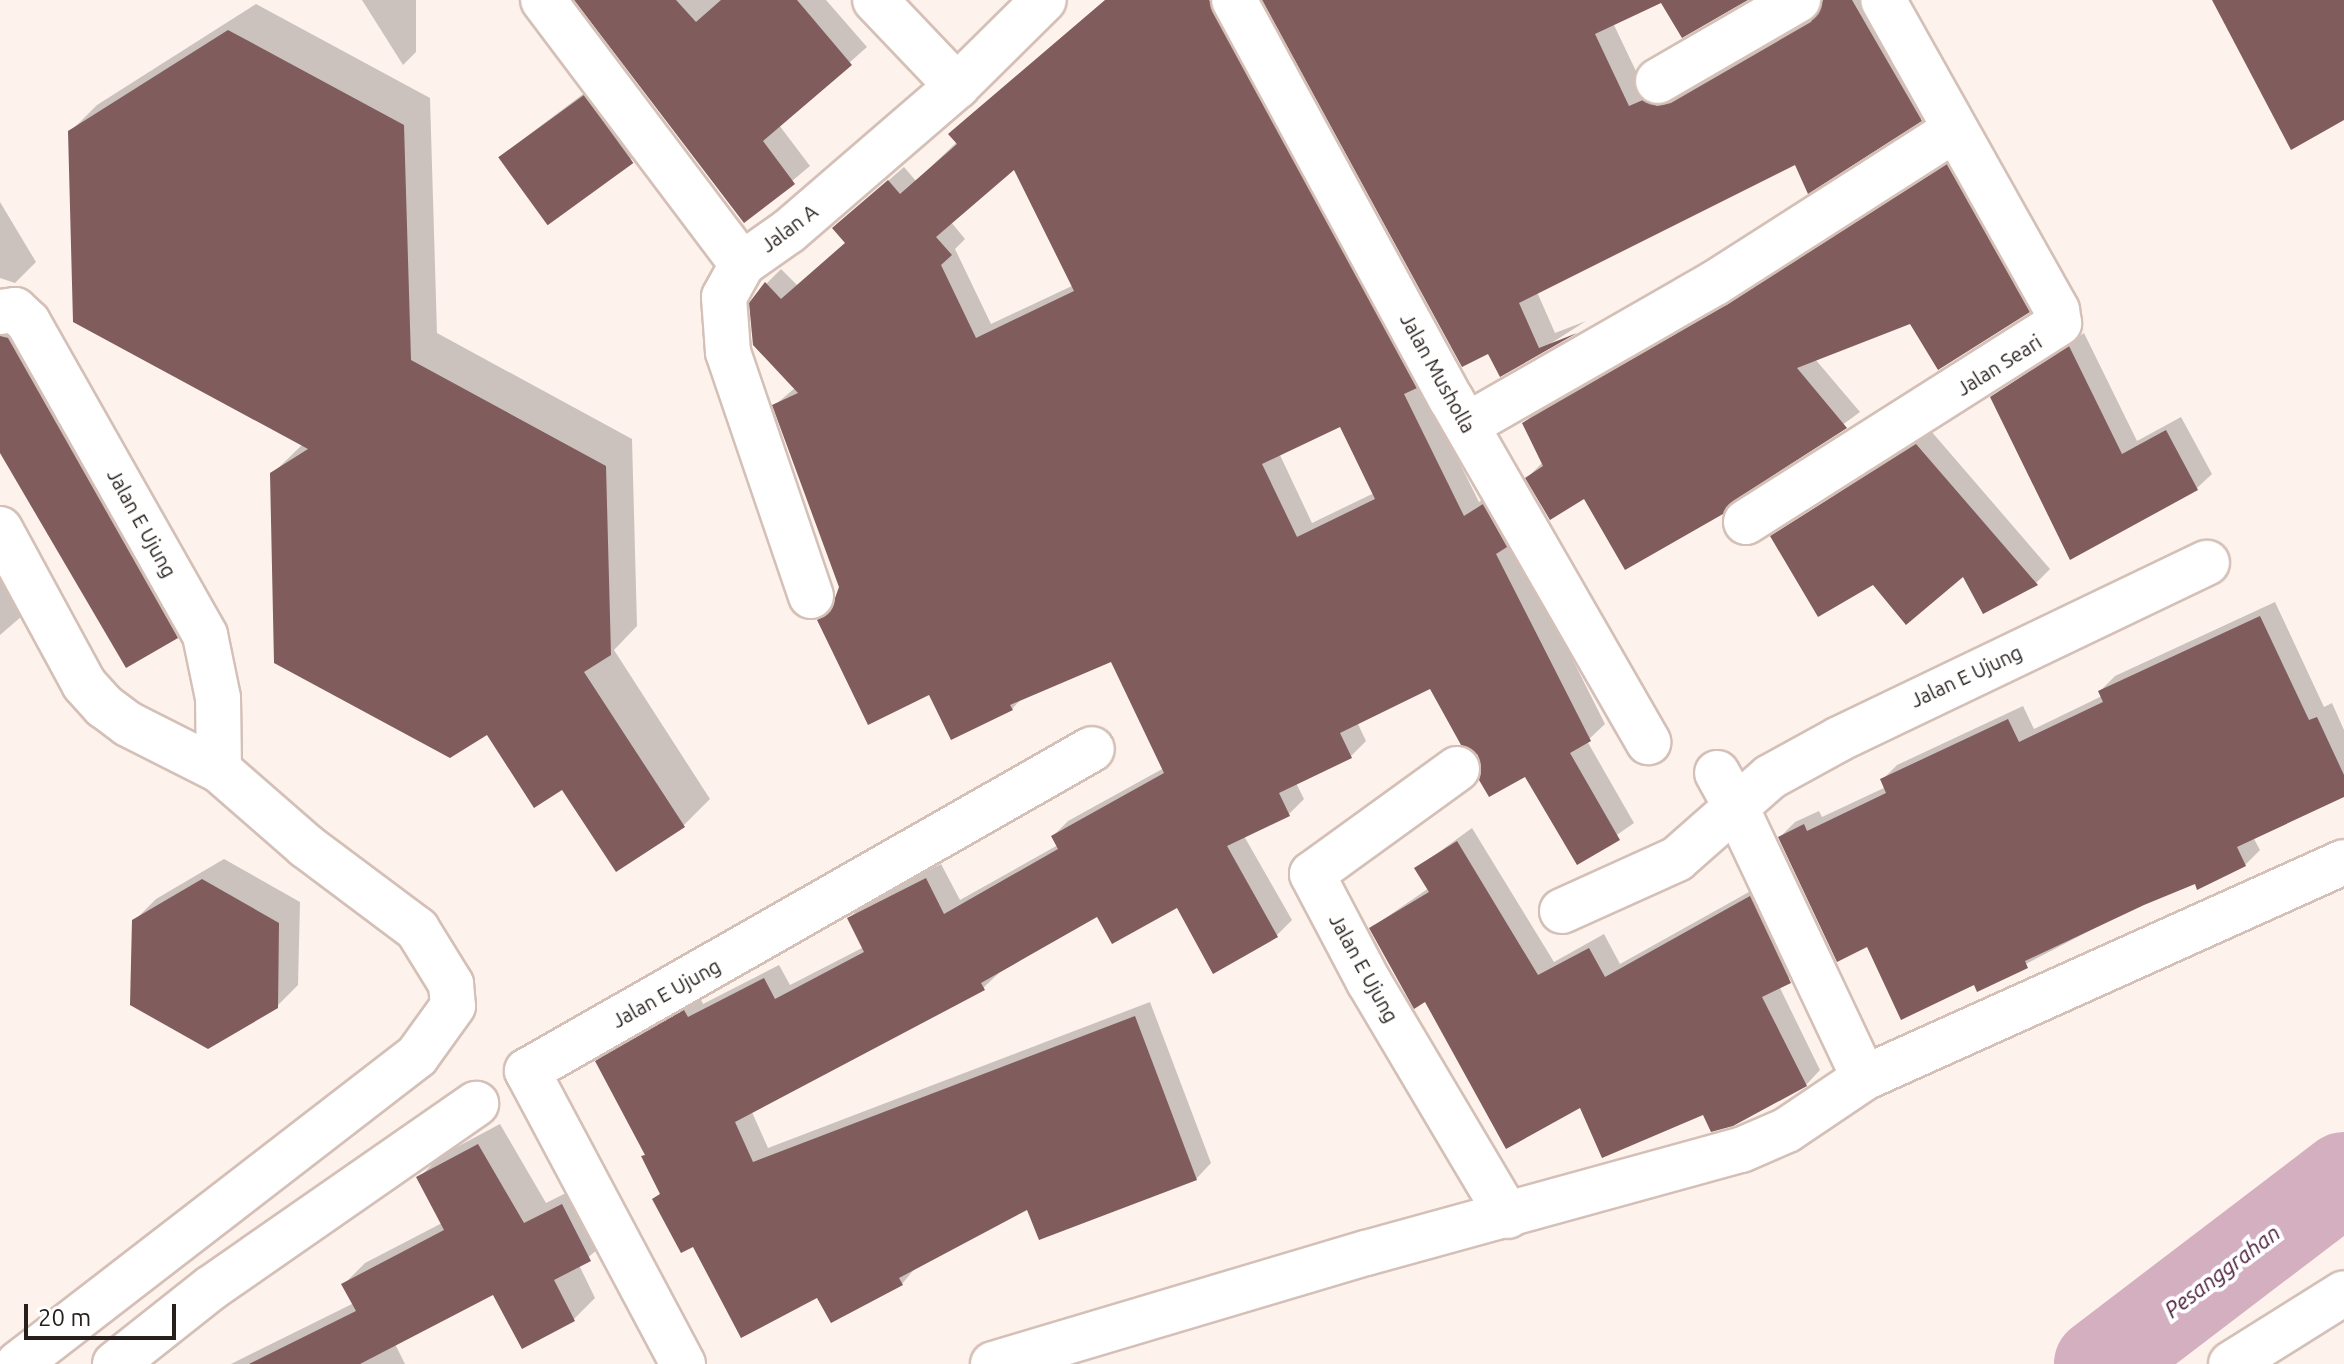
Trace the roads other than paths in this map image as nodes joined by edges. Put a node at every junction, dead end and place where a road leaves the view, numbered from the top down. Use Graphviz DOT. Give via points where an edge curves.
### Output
graph roads {
  1 [pos="543,0"];
  2 [pos="875,0"];
  3 [pos="1044,0"];
  4 [pos="1234,0"];
  5 [pos="1798,0"];
  6 [pos="1883,0"];
  7 [pos="1658,81"];
  8 [pos="957,86"];
  9 [pos="1954,130"];
  10 [pos="742,264"];
  11 [pos="0,312"];
  12 [pos="1467,425"];
  13 [pos="1746,522"];
  14 [pos="0,529"];
  15 [pos="2207,563"];
  16 [pos="811,596"];
  17 [pos="1648,742"];
  18 [pos="1092,749"];
  19 [pos="1457,769"];
  20 [pos="219,770"];
  21 [pos="1726,790"];
  22 [pos="2344,862"];
  23 [pos="1562,911"];
  24 [pos="1864,1078"];
  25 [pos="476,1104"];
  26 [pos="1508,1216"];
  27 [pos="2344,1293"];
  28 [pos="18,1364"];
  29 [pos="115,1364"];
  30 [pos="683,1364"];
  31 [pos="993,1364"];
  32 [pos="2231,1364"];
  1 -- 10 [label="street, Jalan A"];
  2 -- 8 [label="street"];
  3 -- 8 [label="street, Jalan A"];
  4 -- 12 [label="street, Jalan Musholla"];
  5 -- 7 [label="street"];
  6 -- 9 [label="street, Jalan Seari"];
  8 -- 10 [label="street, Jalan A" via="789,231"];
  9 -- 12 [label="street" via="1715,283"];
  9 -- 13 [label="street, Jalan Seari" via="2057,310 2059,323"];
  10 -- 16 [label="street" via="724,297 728,352"];
  11 -- 20 [label="street, Jalan E Ujung" via="15,310 28,322 205,635 218,698"];
  12 -- 17 [label="street, Jalan Musholla"];
  14 -- 20 [label="street" via="94,695 128,724"];
  15 -- 21 [label="street, Jalan E Ujung" via="1770,777"];
  18 -- 30 [label="street, Jalan E Ujung" via="527,1071"];
  19 -- 26 [label="street, Jalan E Ujung" via="1312,874 1369,982"];
  20 -- 28 [label="street" via="306,846 417,929 451,984 453,1006 417,1056"];
  21 -- 23 [label="street, Jalan E Ujung" via="1677,859"];
  21 -- 24 [label="street"];
  22 -- 24 [label="street"];
  24 -- 26 [label="street" via="1787,1130 1741,1150"];
  25 -- 29 [label="street" via="211,1288"];
  26 -- 31 [label="street"];
  27 -- 32 [label="street"];
}
